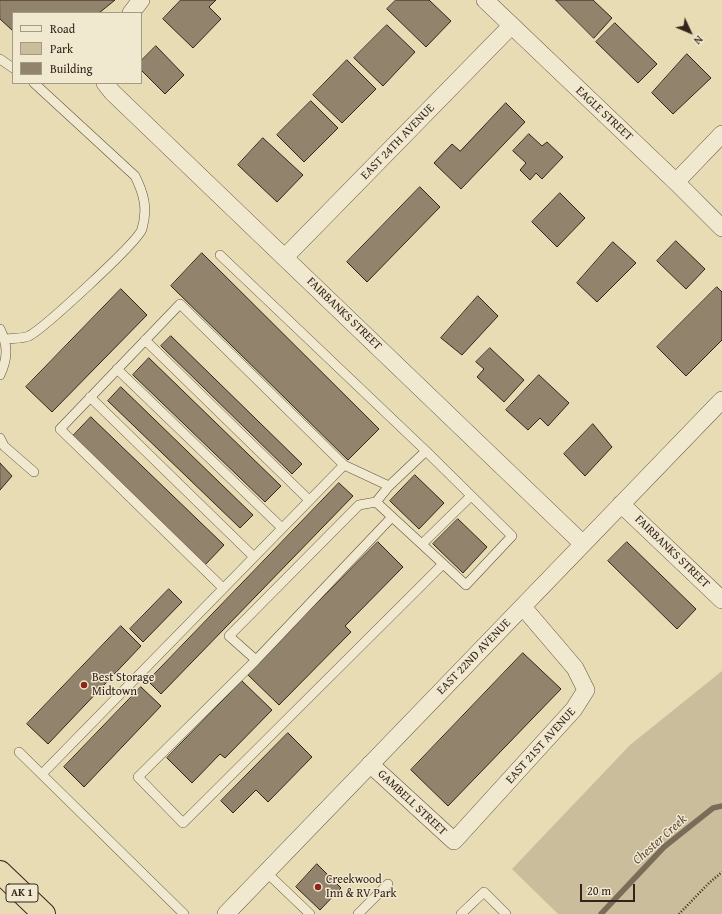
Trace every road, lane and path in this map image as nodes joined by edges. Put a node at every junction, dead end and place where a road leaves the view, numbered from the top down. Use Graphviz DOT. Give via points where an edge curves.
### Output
graph roads {
  1 [pos="141,0"];
  2 [pos="484,0"];
  3 [pos="132,12"];
  4 [pos="511,26"];
  5 [pos="0,59"];
  6 [pos="12,67"];
  7 [pos="35,84"];
  8 [pos="106,84"];
  9 [pos="722,134"];
  10 [pos="676,182"];
  11 [pos="722,228"];
  12 [pos="220,255"];
  13 [pos="285,257"];
  14 [pos="0,329"];
  15 [pos="5,339"];
  16 [pos="145,340"];
  17 [pos="117,369"];
  18 [pos="0,375"];
  19 [pos="90,397"];
  20 [pos="722,400"];
  21 [pos="0,438"];
  22 [pos="426,451"];
  23 [pos="344,465"];
  24 [pos="34,472"];
  25 [pos="390,486"];
  26 [pos="471,496"];
  27 [pos="309,500"];
  28 [pos="376,502"];
  29 [pos="621,504"];
  30 [pos="392,516"];
  31 [pos="282,528"];
  32 [pos="422,544"];
  33 [pos="583,544"];
  34 [pos="254,556"];
  35 [pos="443,564"];
  36 [pos="223,588"];
  37 [pos="722,600"];
  38 [pos="523,607"];
  39 [pos="256,660"];
  40 [pos="19,752"];
  41 [pos="370,764"];
  42 [pos="42,774"];
  43 [pos="454,841"];
  44 [pos="0,872"];
  45 [pos="266,872"];
  46 [pos="722,872"];
  47 [pos="388,884"];
  48 [pos="44,914"];
  49 [pos="184,914"];
  50 [pos="226,914"];
  51 [pos="310,914"];
  52 [pos="358,914"];
  53 [pos="461,914"];
  54 [pos="506,914"];
  55 [pos="679,914"];
  1 -- 3 [label="street"];
  2 -- 4 [label="street, EAGLE STREET"];
  4 -- 10 [label="street, EAGLE STREET"];
  4 -- 13 [label="street, EAST 24TH AVENUE"];
  5 -- 6 [label="lane"];
  7 -- 15 [label="lane" via="135,176 144,193 145,209 142,230 88,287 30,336"];
  8 -- 13 [label="street, FAIRBANKS STREET"];
  9 -- 10 [label="street"];
  10 -- 11 [label="street, EAGLE STREET"];
  12 -- 22 [label="lane"];
  13 -- 33 [label="street, FAIRBANKS STREET"];
  14 -- 15 [label="lane"];
  15 -- 18 [label="lane" via="7,351"];
  16 -- 17 [label="lane"];
  16 -- 23 [label="lane" via="180,304"];
  16 -- 27 [label="lane"];
  17 -- 19 [label="lane"];
  17 -- 31 [label="lane"];
  19 -- 34 [label="lane"];
  19 -- 36 [label="lane" via="60,429"];
  20 -- 29 [label="street, EAST 22ND AVENUE"];
  21 -- 24 [label="lane" via="4,446"];
  22 -- 25 [label="lane"];
  22 -- 26 [label="lane"];
  23 -- 25 [label="lane"];
  23 -- 27 [label="lane"];
  25 -- 28 [label="lane"];
  26 -- 32 [label="lane"];
  26 -- 35 [label="lane" via="512,536 466,585"];
  27 -- 31 [label="lane"];
  28 -- 30 [label="lane"];
  28 -- 39 [label="lane" via="359,506 229,636"];
  29 -- 33 [label="street, EAST 22ND AVENUE"];
  29 -- 37 [label="street, FAIRBANKS STREET"];
  30 -- 32 [label="lane"];
  30 -- 39 [label="lane"];
  31 -- 34 [label="lane"];
  32 -- 35 [label="lane"];
  33 -- 38 [label="street, EAST 22ND AVENUE"];
  34 -- 36 [label="lane"];
  35 -- 39 [label="lane" via="182,823 138,777"];
  36 -- 42 [label="lane"];
  38 -- 41 [label="street, EAST 22ND AVENUE"];
  38 -- 43 [label="street, EAST 21ST AVENUE" via="575,668 586,690 574,709"];
  40 -- 42 [label="lane"];
  41 -- 43 [label="street, GAMBELL STREET"];
  41 -- 45 [label="street, EAST 22ND AVENUE"];
  42 -- 49 [label="lane"];
  44 -- 48 [label="highway, AK 1"];
  45 -- 50 [label="street, EAST 22ND AVENUE"];
  45 -- 51 [label="lane"];
  46 -- 55 [label="path"];
  47 -- 52 [label="lane"];
  53 -- 54 [label="lane" via="484,892"];
}
